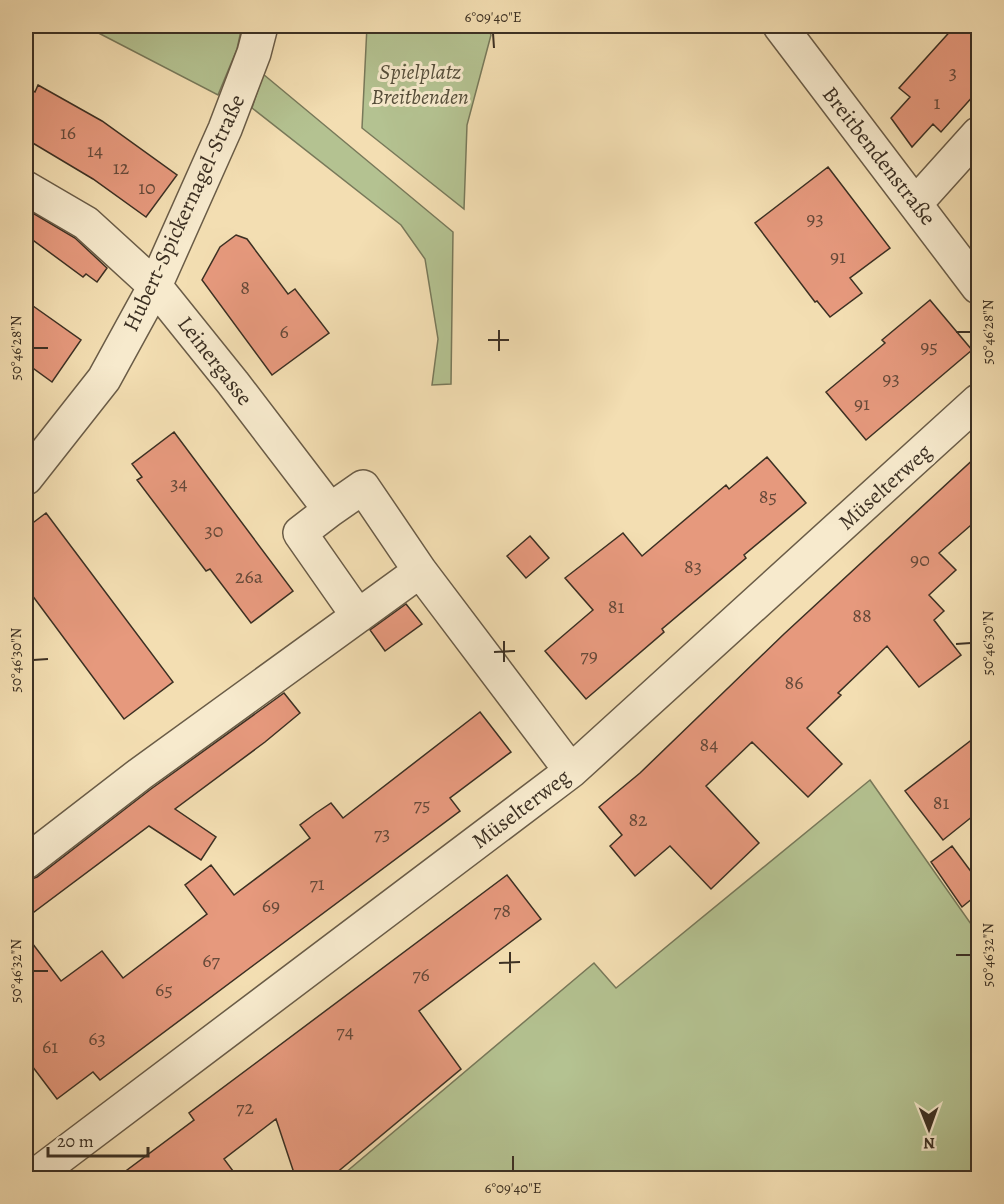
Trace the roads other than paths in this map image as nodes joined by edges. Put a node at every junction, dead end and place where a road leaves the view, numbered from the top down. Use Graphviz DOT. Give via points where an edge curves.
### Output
graph roads {
  1 [pos="261,26"];
  2 [pos="780,26"];
  3 [pos="978,134"];
  4 [pos="26,188"];
  5 [pos="916,203"];
  6 [pos="155,286"];
  7 [pos="978,287"];
  8 [pos="978,401"];
  9 [pos="26,478"];
  10 [pos="330,510"];
  11 [pos="420,571"];
  12 [pos="358,616"];
  13 [pos="572,771"];
  14 [pos="26,862"];
  15 [pos="33,1174"];
  1 -- 6 [label="street, Hubert-Spickernagel-Straße" via="225,129"];
  2 -- 5 [label="street, Breitbendenstraße"];
  3 -- 5 [label="street"];
  4 -- 6 [label="street, Leinergasse" via="86,223"];
  5 -- 7 [label="street, Breitbendenstraße"];
  6 -- 9 [label="street, Hubert-Spickernagel-Straße" via="104,379"];
  6 -- 10 [label="street, Leinergasse"];
  8 -- 13 [label="street, Müselterweg"];
  10 -- 11 [label="street" via="363,488"];
  10 -- 12 [label="street" via="300,533"];
  11 -- 12 [label="street"];
  11 -- 13 [label="street"];
  12 -- 14 [label="street"];
  13 -- 15 [label="street, Müselterweg"];
}
